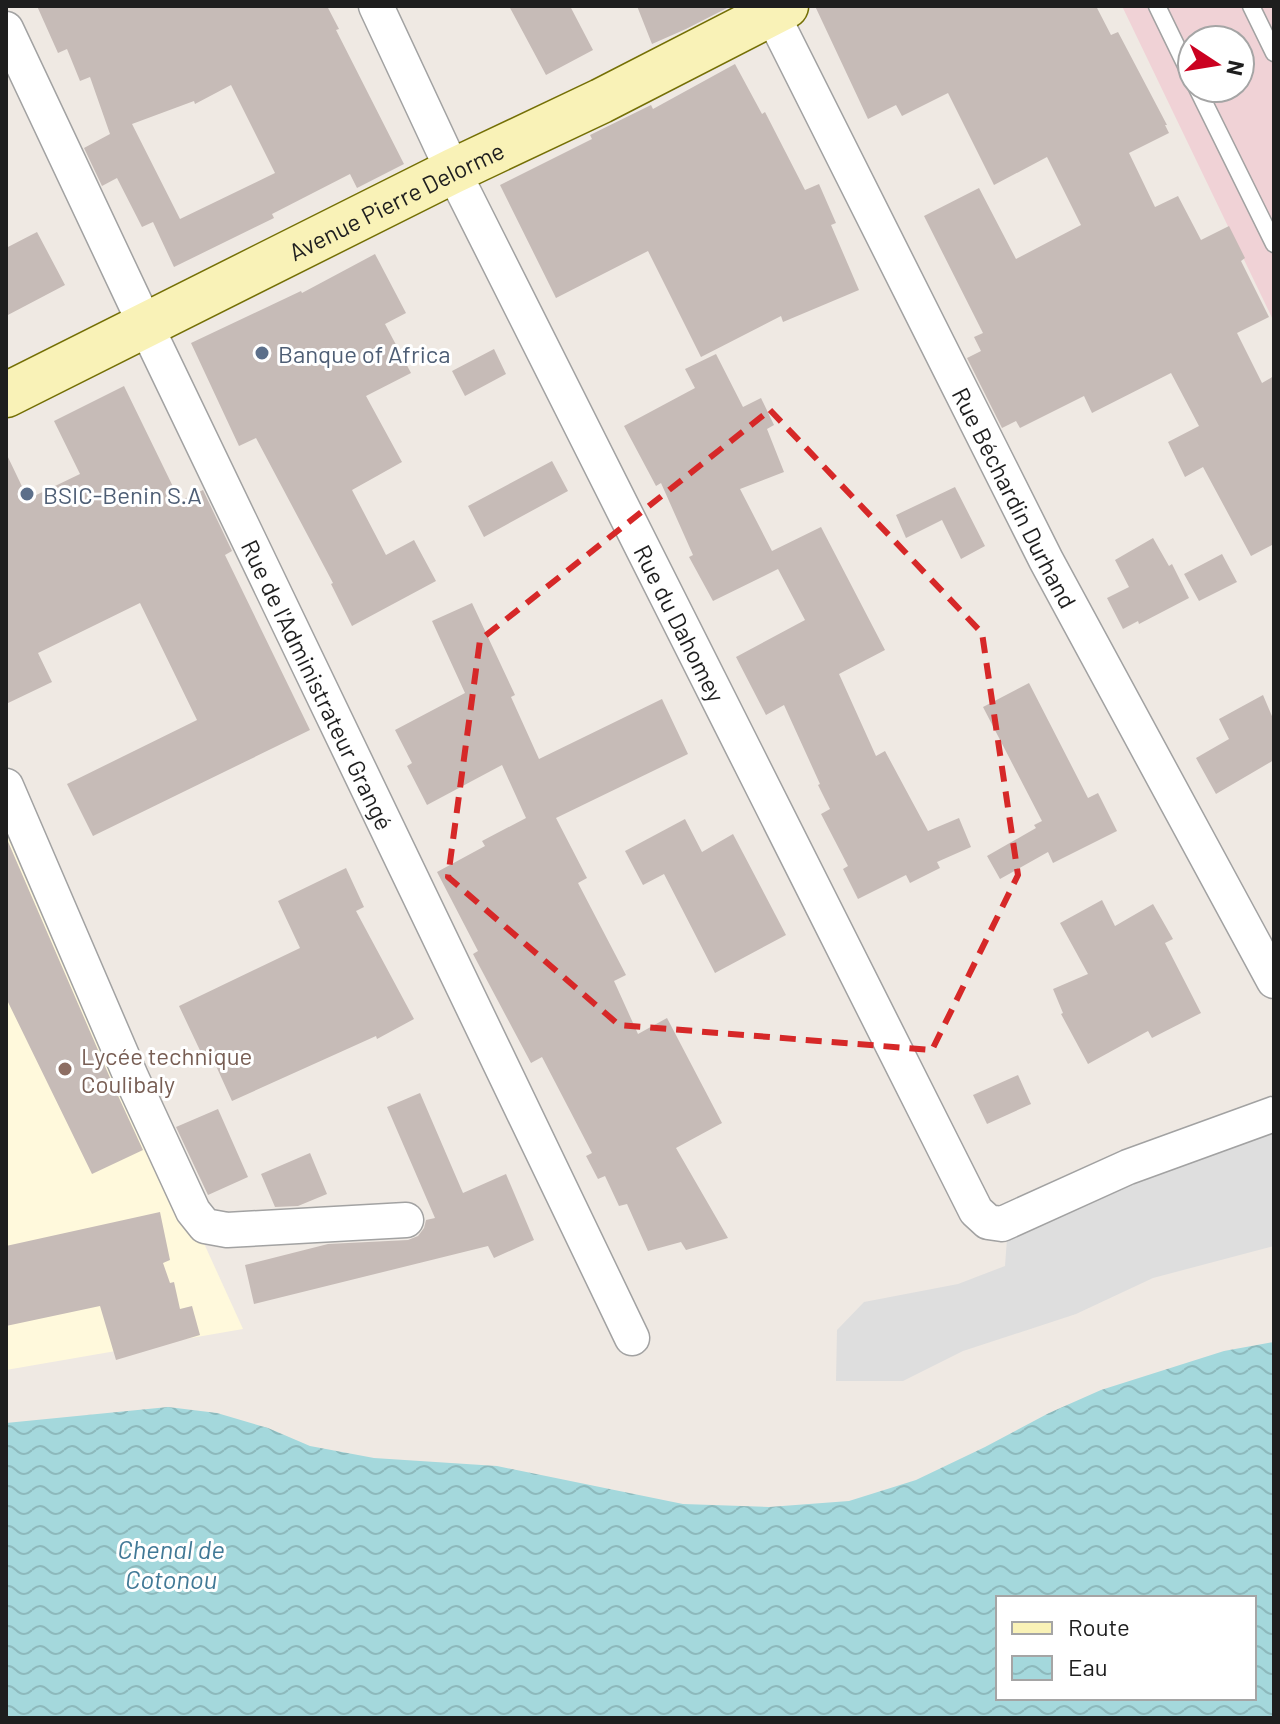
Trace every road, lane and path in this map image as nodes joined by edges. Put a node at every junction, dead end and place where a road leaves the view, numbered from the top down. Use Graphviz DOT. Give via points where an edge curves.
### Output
graph roads {
  1 [pos="376,6"];
  2 [pos="1157,6"];
  3 [pos="1251,6"];
  4 [pos="775,8"];
  5 [pos="6,29"];
  6 [pos="1176,45"];
  7 [pos="1274,53"];
  8 [pos="1205,104"];
  9 [pos="453,171"];
  10 [pos="1274,244"];
  11 [pos="146,326"];
  12 [pos="6,395"];
  13 [pos="6,786"];
  14 [pos="1274,981"];
  15 [pos="1274,1114"];
  16 [pos="406,1220"];
  17 [pos="632,1338"];
  1 -- 9 [label="street, Rue du Dahomey"];
  2 -- 6 [label="lane"];
  3 -- 7 [label="lane"];
  4 -- 9 [label="main road, Avenue Pierre Delorme" via="601,101"];
  4 -- 14 [label="street, Rue Béchardin Durhand" via="1046,560"];
  5 -- 11 [label="street, Rue de l'Administrateur Grangé"];
  8 -- 10 [label="lane"];
  9 -- 11 [label="main road, Avenue Pierre Delorme"];
  9 -- 15 [label="street, Rue du Dahomey" via="976,1211 988,1222 1002,1224 1128,1167"];
  11 -- 12 [label="main road, Avenue Pierre Delorme"];
  11 -- 17 [label="street, Rue de l'Administrateur Grangé"];
  13 -- 16 [label="street" via="171,1166 205,1226 227,1230"];
}
